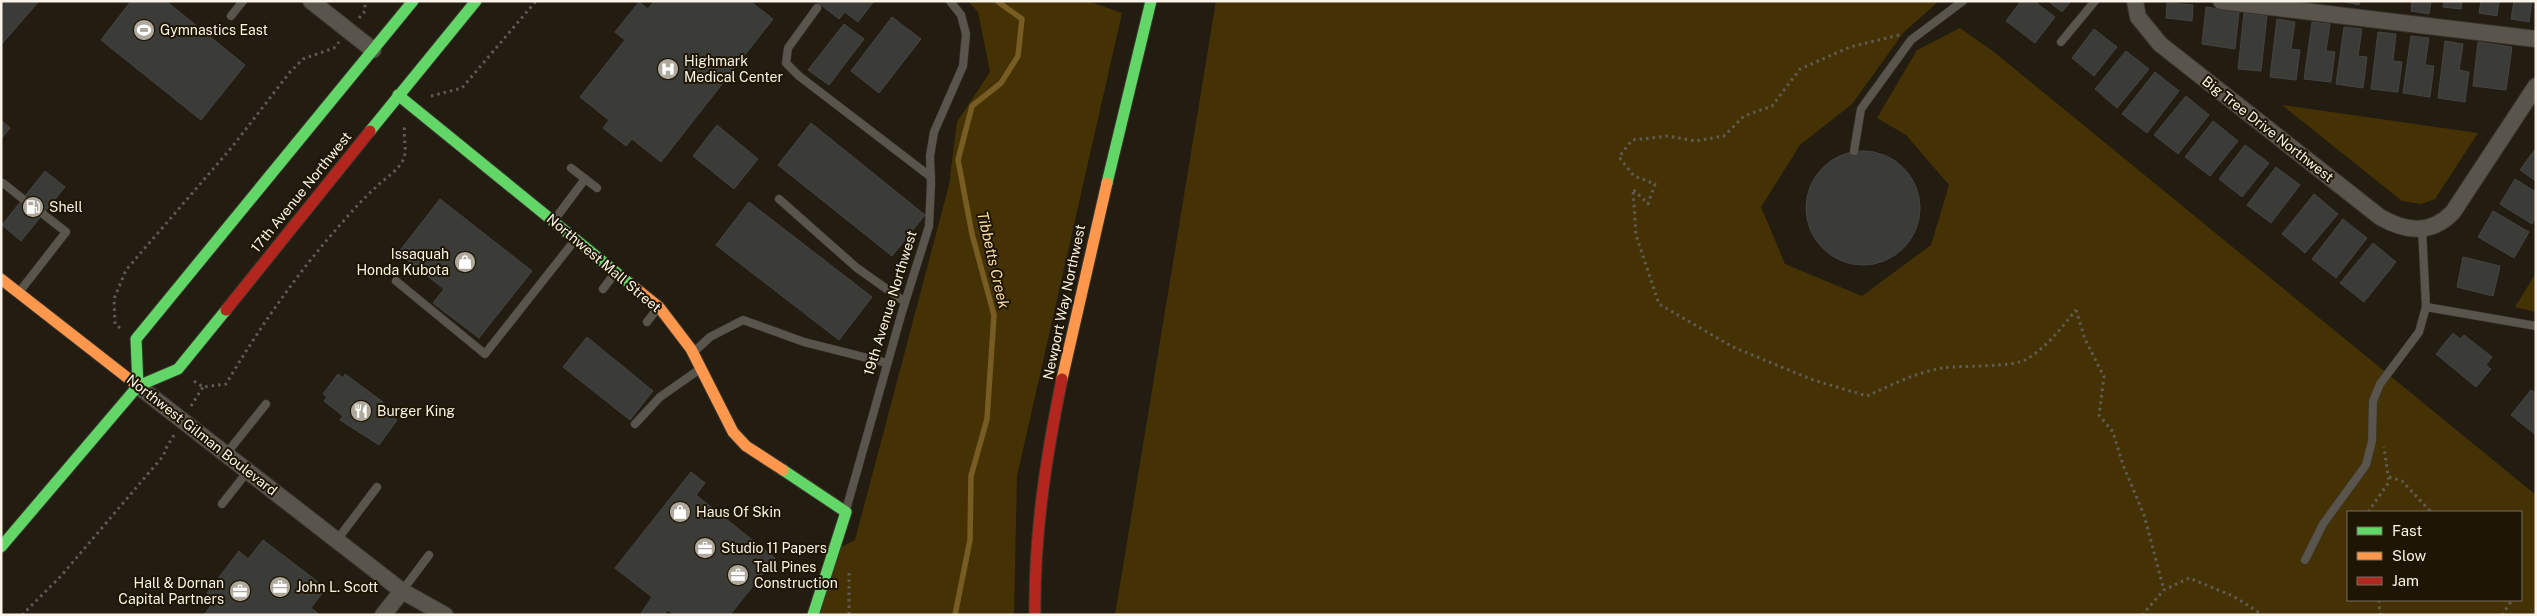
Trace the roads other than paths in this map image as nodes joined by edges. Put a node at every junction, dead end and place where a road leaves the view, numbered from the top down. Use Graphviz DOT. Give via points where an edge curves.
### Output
graph roads {
  1 [pos="243,1"];
  2 [pos="311,1"];
  3 [pos="413,1"];
  4 [pos="476,1"];
  5 [pos="950,1"];
  6 [pos="1151,1"];
  7 [pos="1963,1"];
  8 [pos="2095,1"];
  9 [pos="2136,1"];
  10 [pos="2220,1"];
  11 [pos="817,8"];
  12 [pos="231,16"];
  13 [pos="2536,39"];
  14 [pos="2062,42"];
  15 [pos="372,50"];
  16 [pos="2536,86"];
  17 [pos="398,96"];
  18 [pos="1854,151"];
  19 [pos="570,168"];
  20 [pos="931,177"];
  21 [pos="585,179"];
  22 [pos="1,184"];
  23 [pos="597,188"];
  24 [pos="23,199"];
  25 [pos="778,199"];
  26 [pos="43,214"];
  27 [pos="554,220"];
  28 [pos="2422,228"];
  29 [pos="576,239"];
  30 [pos="616,272"];
  31 [pos="1,279"];
  32 [pos="396,281"];
  33 [pos="603,289"];
  34 [pos="19,293"];
  35 [pos="905,302"];
  36 [pos="659,307"];
  37 [pos="2426,307"];
  38 [pos="647,322"];
  39 [pos="2536,326"];
  40 [pos="693,353"];
  41 [pos="887,363"];
  42 [pos="702,368"];
  43 [pos="138,386"];
  44 [pos="266,404"];
  45 [pos="636,424"];
  46 [pos="226,454"];
  47 [pos="248,471"];
  48 [pos="377,487"];
  49 [pos="222,504"];
  50 [pos="846,512"];
  51 [pos="337,540"];
  52 [pos="1,548"];
  53 [pos="429,555"];
  54 [pos="2305,560"];
  55 [pos="402,591"];
  56 [pos="383,615"];
  57 [pos="423,615"];
  58 [pos="445,615"];
  59 [pos="813,615"];
  60 [pos="1035,615"];
  1 -- 12 [label="lane"];
  2 -- 15 [label="street"];
  3 -- 15 [label="street"];
  4 -- 17 [label="street, 17th Avenue Northwest"];
  5 -- 20 [label="lane, 19th Avenue Northwest" via="961,15 966,50 963,66 934,132"];
  6 -- 60 [label="street, Newport Way Northwest" via="1078,300 1048,451 1036,558"];
  7 -- 18 [label="lane" via="1911,40 1861,109"];
  8 -- 14 [label="lane"];
  9 -- 28 [label="street, Big Tree Drive Northwest" via="2138,17 2160,44 2380,217 2406,229"];
  10 -- 13 [label="street"];
  11 -- 20 [label="lane" via="788,48 786,63"];
  15 -- 43 [label="street" via="136,339"];
  16 -- 28 [label="street" via="2453,212 2443,222"];
  17 -- 27 [label="street, Northwest Mall Street"];
  17 -- 43 [label="street, 17th Avenue Northwest" via="178,369"];
  19 -- 21 [label="lane"];
  20 -- 35 [label="lane, 19th Avenue Northwest" via="929,226"];
  21 -- 23 [label="lane"];
  21 -- 27 [label="lane"];
  22 -- 24 [label="lane"];
  25 -- 35 [label="lane" via="857,268"];
  26 -- 34 [label="lane" via="66,232"];
  27 -- 29 [label="street, Northwest Mall Street"];
  28 -- 37 [label="lane"];
  29 -- 30 [label="street, Northwest Mall Street"];
  29 -- 32 [label="lane" via="485,354"];
  30 -- 33 [label="lane"];
  30 -- 36 [label="street, Northwest Mall Street"];
  31 -- 34 [label="street, Northwest Gilman Boulevard"];
  34 -- 43 [label="street, Northwest Gilman Boulevard"];
  35 -- 41 [label="lane, 19th Avenue Northwest"];
  36 -- 38 [label="lane"];
  36 -- 40 [label="street, Northwest Mall Street"];
  37 -- 39 [label="lane"];
  37 -- 54 [label="lane" via="2419,332 2380,384 2374,402 2372,441 2366,465 2323,524"];
  40 -- 41 [label="lane" via="710,337 744,320 804,342"];
  40 -- 42 [label="street, Northwest Mall Street"];
  41 -- 50 [label="lane, 19th Avenue Northwest"];
  42 -- 45 [label="lane" via="660,397"];
  42 -- 50 [label="street, Northwest Mall Street" via="729,424 746,446"];
  43 -- 46 [label="street, Northwest Gilman Boulevard"];
  43 -- 52 [label="street, 17th Avenue Northwest"];
  44 -- 46 [label="lane"];
  46 -- 47 [label="street, Northwest Gilman Boulevard"];
  47 -- 49 [label="lane"];
  47 -- 51 [label="street, Northwest Gilman Boulevard"];
  48 -- 51 [label="lane"];
  50 -- 59 [label="street, 19th Avenue Northwest"];
  51 -- 55 [label="street, Northwest Gilman Boulevard"];
  53 -- 55 [label="lane"];
  55 -- 56 [label="street"];
  55 -- 57 [label="street, Northwest Gilman Boulevard"];
  55 -- 58 [label="street, Northwest Gilman Boulevard"];
}
